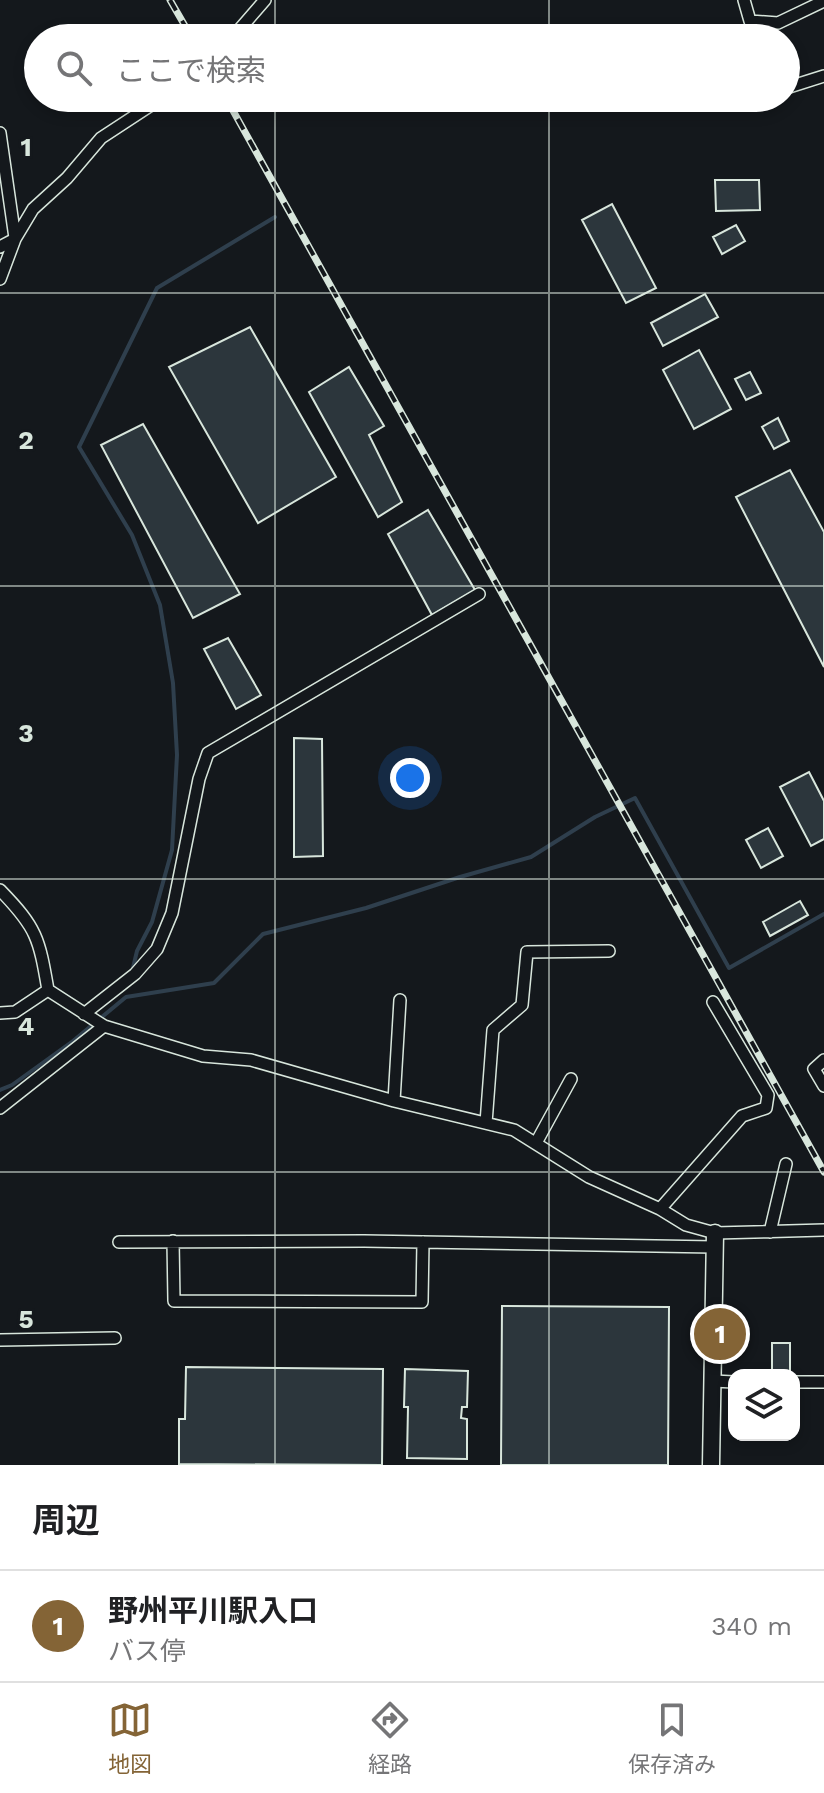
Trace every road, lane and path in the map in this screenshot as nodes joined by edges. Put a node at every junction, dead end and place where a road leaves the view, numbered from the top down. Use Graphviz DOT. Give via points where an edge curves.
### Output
graph roads {
  1 [pos="265,0"];
  2 [pos="744,0"];
  3 [pos="824,1"];
  4 [pos="244,24"];
  5 [pos="824,76"];
  6 [pos="800,84"];
  7 [pos="141,112"];
  8 [pos="0,133"];
  9 [pos="15,239"];
  10 [pos="0,247"];
  11 [pos="0,279"];
  12 [pos="479,594"];
  13 [pos="0,890"];
  14 [pos="609,951"];
  15 [pos="48,990"];
  16 [pos="400,1000"];
  17 [pos="713,1002"];
  18 [pos="0,1013"];
  19 [pos="84,1014"];
  20 [pos="104,1026"];
  21 [pos="824,1060"];
  22 [pos="571,1079"];
  23 [pos="824,1086"];
  24 [pos="394,1101"];
  25 [pos="0,1108"];
  26 [pos="486,1123"];
  27 [pos="536,1143"];
  28 [pos="786,1164"];
  29 [pos="660,1209"];
  30 [pos="824,1230"];
  31 [pos="770,1232"];
  32 [pos="715,1240"];
  33 [pos="173,1241"];
  34 [pos="119,1242"];
  35 [pos="423,1242"];
  36 [pos="115,1338"];
  37 [pos="0,1340"];
  38 [pos="713,1381"];
  39 [pos="728,1382"];
  40 [pos="800,1382"];
  41 [pos="824,1382"];
  42 [pos="711,1465"];
  1 -- 4 [label="street"];
  2 -- 3 [label="street" via="750,21 778,23"];
  5 -- 6 [label="street"];
  7 -- 9 [label="street" via="101,138 33,209"];
  8 -- 9 [label="street"];
  9 -- 10 [label="street"];
  9 -- 11 [label="street"];
  12 -- 19 [label="street" via="208,753 172,913 157,949 135,974"];
  13 -- 15 [label="street" via="34,930"];
  14 -- 26 [label="street" via="527,952 522,1005 493,1030"];
  15 -- 18 [label="street" via="15,1012"];
  15 -- 19 [label="street"];
  16 -- 24 [label="street"];
  17 -- 29 [label="street" via="768,1095 766,1108 742,1116"];
  19 -- 20 [label="street"];
  20 -- 24 [label="street" via="203,1056 251,1060"];
  20 -- 25 [label="street"];
  21 -- 23 [label="street" via="814,1069"];
  22 -- 27 [label="street"];
  24 -- 26 [label="street"];
  26 -- 27 [label="street"];
  27 -- 29 [label="street" via="589,1177"];
  28 -- 31 [label="street"];
  29 -- 32 [label="street"];
  30 -- 31 [label="street"];
  31 -- 32 [label="street"];
  32 -- 35 [label="street"];
  32 -- 38 [label="street"];
  33 -- 34 [label="street"];
  33 -- 35 [label="street"];
  33 -- 35 [label="street" via="174,1301 406,1302 422,1302"];
  36 -- 37 [label="street"];
  38 -- 39 [label="street"];
  38 -- 42 [label="street"];
  40 -- 41 [label="street"];
}
